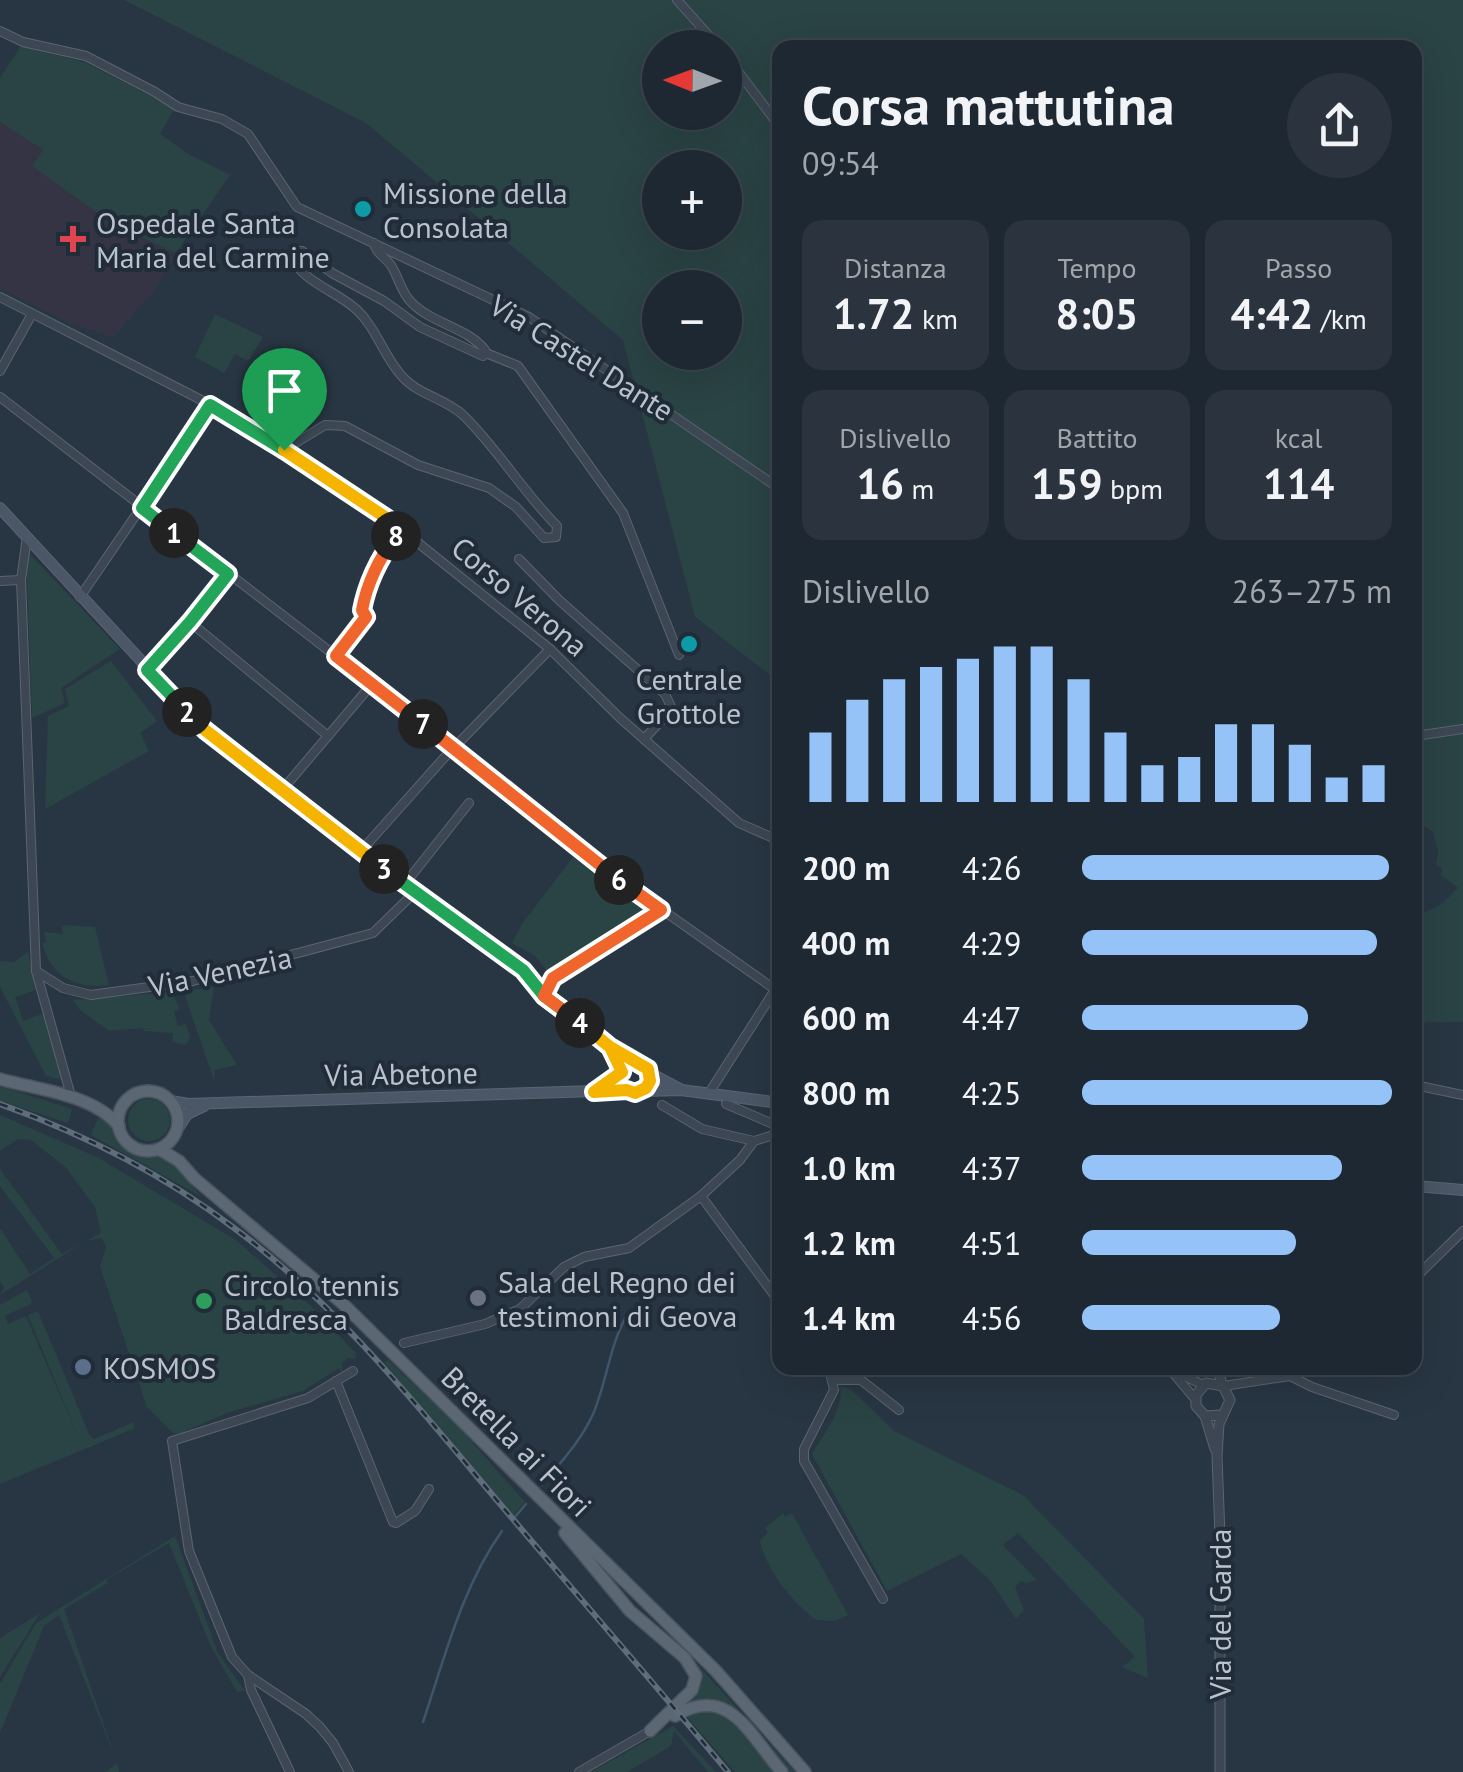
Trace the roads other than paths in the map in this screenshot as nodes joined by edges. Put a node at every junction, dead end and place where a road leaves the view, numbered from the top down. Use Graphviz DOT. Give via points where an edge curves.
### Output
graph roads {
  1 [pos="677,0"];
  2 [pos="704,30"];
  3 [pos="0,32"];
  4 [pos="742,77"];
  5 [pos="772,117"];
  6 [pos="374,243"];
  7 [pos="0,297"];
  8 [pos="32,314"];
  9 [pos="486,353"];
  10 [pos="0,371"];
  11 [pos="0,397"];
  12 [pos="210,405"];
  13 [pos="284,450"];
  14 [pos="772,484"];
  15 [pos="0,508"];
  16 [pos="142,508"];
  17 [pos="401,530"];
  18 [pos="27,537"];
  19 [pos="518,558"];
  20 [pos="228,574"];
  21 [pos="22,580"];
  22 [pos="0,581"];
  23 [pos="80,597"];
  24 [pos="190,622"];
  25 [pos="550,649"];
  26 [pos="336,656"];
  27 [pos="679,656"];
  28 [pos="147,670"];
  29 [pos="372,684"];
  30 [pos="1463,729"];
  31 [pos="1422,735"];
  32 [pos="328,736"];
  33 [pos="644,738"];
  34 [pos="454,748"];
  35 [pos="283,790"];
  36 [pos="469,803"];
  37 [pos="772,837"];
  38 [pos="360,850"];
  39 [pos="404,885"];
  40 [pos="414,893"];
  41 [pos="661,910"];
  42 [pos="36,971"];
  43 [pos="772,984"];
  44 [pos="544,996"];
  45 [pos="772,997"];
  46 [pos="610,1047"];
  47 [pos="636,1063"];
  48 [pos="622,1072"];
  49 [pos="650,1073"];
  50 [pos="0,1079"];
  51 [pos="1422,1087"];
  52 [pos="627,1090"];
  53 [pos="681,1090"];
  54 [pos="643,1091"];
  55 [pos="594,1092"];
  56 [pos="708,1093"];
  57 [pos="1463,1096"];
  58 [pos="72,1098"];
  59 [pos="126,1101"];
  60 [pos="171,1101"];
  61 [pos="772,1101"];
  62 [pos="209,1103"];
  63 [pos="726,1104"];
  64 [pos="92,1105"];
  65 [pos="662,1106"];
  66 [pos="119,1126"];
  67 [pos="772,1126"];
  68 [pos="772,1134"];
  69 [pos="174,1135"];
  70 [pos="754,1142"];
  71 [pos="158,1149"];
  72 [pos="179,1161"];
  73 [pos="1422,1187"];
  74 [pos="1463,1190"];
  75 [pos="701,1196"];
  76 [pos="1463,1232"];
  77 [pos="1422,1271"];
  78 [pos="772,1293"];
  79 [pos="404,1343"];
  80 [pos="353,1370"];
  81 [pos="832,1375"];
  82 [pos="1174,1375"];
  83 [pos="1185,1375"];
  84 [pos="1212,1375"];
  85 [pos="1219,1375"];
  86 [pos="1290,1376"];
  87 [pos="834,1380"];
  88 [pos="336,1381"];
  89 [pos="1206,1384"];
  90 [pos="1225,1388"];
  91 [pos="1195,1399"];
  92 [pos="899,1410"];
  93 [pos="1205,1416"];
  94 [pos="1221,1416"];
  95 [pos="1394,1416"];
  96 [pos="1217,1456"];
  97 [pos="429,1489"];
  98 [pos="530,1490"];
  99 [pos="883,1599"];
  100 [pos="248,1675"];
  101 [pos="650,1731"];
  102 [pos="290,1772"];
  103 [pos="350,1772"];
  104 [pos="579,1772"];
  105 [pos="782,1772"];
  106 [pos="805,1772"];
  107 [pos="1220,1772"];
  1 -- 2 [label="street"];
  3 -- 6 [label="street, Via Castel Dante" via="86,56 178,107 248,134 297,207"];
  4 -- 5 [label="street"];
  6 -- 9 [label="street" via="414,305 476,340"];
  6 -- 14 [label="street, Via Castel Dante" via="529,317"];
  7 -- 8 [label="street, Corso Verona"];
  8 -- 10 [label="street"];
  8 -- 12 [label="street, Corso Verona"];
  9 -- 13 [label="street" via="474,354 332,274 312,256 293,253 298,270 366,319 412,386 471,424 557,526 553,539 489,488 418,466 344,426 325,425"];
  9 -- 27 [label="street" via="518,366 623,514"];
  11 -- 16 [label="street"];
  12 -- 13 [label="street, Corso Verona"];
  12 -- 16 [label="street"];
  13 -- 17 [label="street, Corso Verona"];
  15 -- 18 [label="main road"];
  16 -- 20 [label="street"];
  16 -- 23 [label="street"];
  17 -- 25 [label="street, Corso Verona"];
  17 -- 26 [label="street" via="382,555 364,600 366,617"];
  18 -- 21 [label="street"];
  18 -- 23 [label="main road"];
  19 -- 33 [label="street" via="665,694 672,708"];
  20 -- 24 [label="street"];
  20 -- 26 [label="street"];
  21 -- 22 [label="street"];
  21 -- 42 [label="street"];
  23 -- 28 [label="main road"];
  24 -- 28 [label="street"];
  24 -- 32 [label="street"];
  25 -- 33 [label="street, Corso Verona"];
  25 -- 34 [label="street"];
  26 -- 29 [label="street"];
  28 -- 35 [label="main road" via="205,730"];
  29 -- 32 [label="street"];
  29 -- 34 [label="street"];
  30 -- 31 [label="street"];
  32 -- 35 [label="street"];
  33 -- 37 [label="street, Corso Verona" via="740,822"];
  34 -- 38 [label="street"];
  34 -- 41 [label="street"];
  35 -- 38 [label="main road"];
  36 -- 39 [label="street"];
  38 -- 39 [label="main road"];
  39 -- 40 [label="main road"];
  40 -- 42 [label="street, Via Venezia" via="373,933 193,981 90,995"];
  40 -- 44 [label="main road" via="523,970"];
  41 -- 43 [label="street"];
  41 -- 44 [label="street" via="553,978"];
  42 -- 58 [label="street"];
  44 -- 46 [label="main road"];
  45 -- 56 [label="street"];
  46 -- 47 [label="main road"];
  46 -- 48 [label="main road"];
  47 -- 48 [label="main road"];
  47 -- 49 [label="main road"];
  48 -- 52 [label="main road"];
  48 -- 55 [label="main road"];
  49 -- 53 [label="main road"];
  49 -- 54 [label="main road"];
  50 -- 58 [label="main road"];
  51 -- 57 [label="street"];
  52 -- 54 [label="main road"];
  52 -- 55 [label="main road, Via Abetone"];
  53 -- 54 [label="main road"];
  53 -- 56 [label="main road"];
  55 -- 62 [label="main road, Via Abetone"];
  56 -- 61 [label="main road"];
  58 -- 64 [label="main road"];
  59 -- 60 [label="main road" via="145,1091"];
  59 -- 64 [label="main road"];
  59 -- 66 [label="main road"];
  60 -- 62 [label="main road, Via Abetone"];
  60 -- 69 [label="main road"];
  62 -- 69 [label="main road" via="187,1114"];
  63 -- 67 [label="street"];
  64 -- 66 [label="main road"];
  65 -- 70 [label="street" via="702,1129"];
  66 -- 71 [label="main road" via="138,1149"];
  68 -- 70 [label="street"];
  69 -- 71 [label="main road"];
  69 -- 72 [label="main road, Bretella ai Fiori"];
  70 -- 75 [label="street"];
  71 -- 72 [label="main road, Bretella ai Fiori"];
  72 -- 98 [label="main road, Bretella ai Fiori" via="342,1303"];
  73 -- 74 [label="main road"];
  75 -- 78 [label="street"];
  75 -- 79 [label="street" via="630,1248 574,1260 520,1309"];
  76 -- 77 [label="street"];
  80 -- 88 [label="street"];
  81 -- 87 [label="street"];
  82 -- 91 [label="street"];
  83 -- 89 [label="street"];
  84 -- 89 [label="street"];
  85 -- 90 [label="street"];
  86 -- 90 [label="street"];
  86 -- 95 [label="street"];
  87 -- 92 [label="street" via="861,1380"];
  87 -- 99 [label="street" via="804,1461"];
  88 -- 97 [label="street" via="393,1522 415,1511"];
  88 -- 100 [label="street" via="280,1408 172,1441 194,1568 232,1657"];
  89 -- 90 [label="street"];
  89 -- 91 [label="street"];
  90 -- 94 [label="street" via="1230,1405"];
  91 -- 93 [label="street"];
  93 -- 94 [label="street"];
  93 -- 96 [label="street, Via del Garda"];
  94 -- 96 [label="street, Via del Garda"];
  96 -- 107 [label="street, Via del Garda"];
  98 -- 101 [label="main road" via="630,1610 694,1670 692,1690"];
  98 -- 106 [label="main road, Bretella ai Fiori" via="716,1671"];
  100 -- 102 [label="street"];
  100 -- 103 [label="street" via="320,1726"];
  101 -- 104 [label="street"];
  101 -- 105 [label="main road" via="683,1711 718,1706 738,1718"];
}
